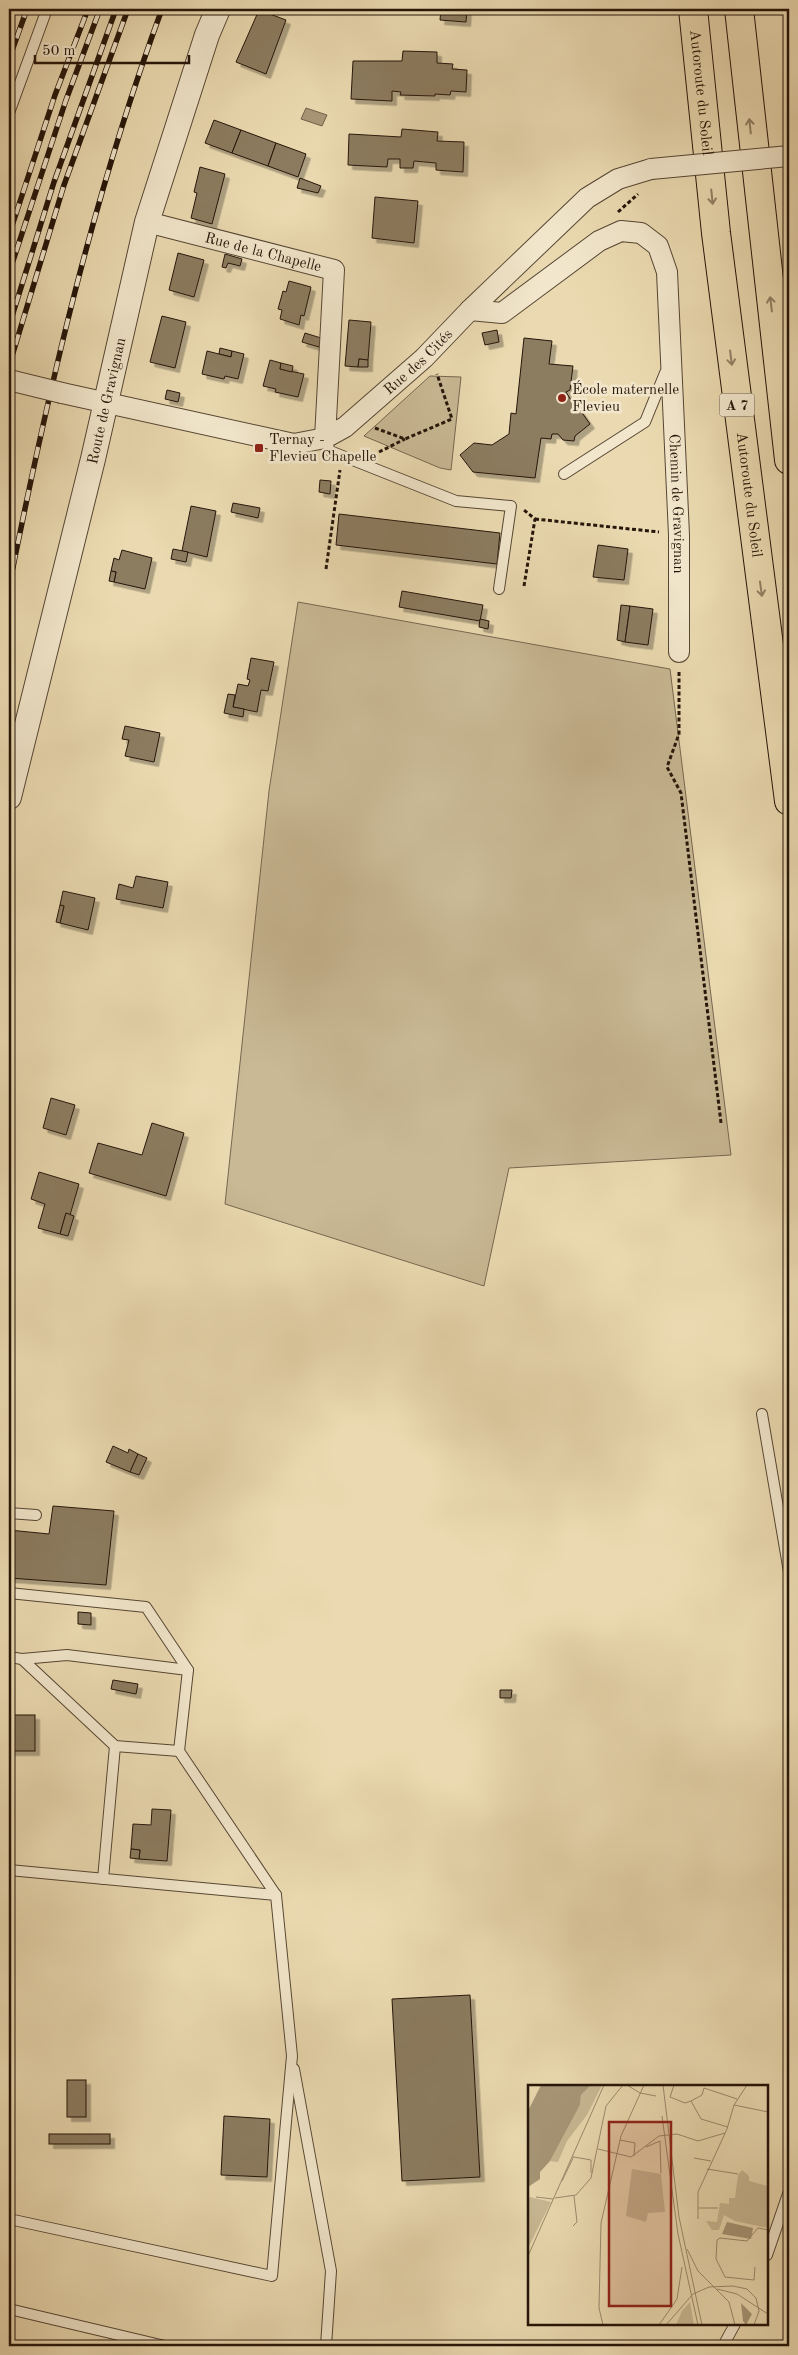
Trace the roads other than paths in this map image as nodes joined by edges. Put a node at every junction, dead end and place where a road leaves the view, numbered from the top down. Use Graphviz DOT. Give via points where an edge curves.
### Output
graph roads {
  1 [pos="47,9"];
  2 [pos="218,9"];
  3 [pos="693,9"];
  4 [pos="739,9"];
  5 [pos="9,113"];
  6 [pos="789,156"];
  7 [pos="147,222"];
  8 [pos="470,310"];
  9 [pos="671,366"];
  10 [pos="9,380"];
  11 [pos="104,402"];
  12 [pos="325,438"];
  13 [pos="789,460"];
  14 [pos="564,474"];
  15 [pos="499,589"];
  16 [pos="679,652"];
  17 [pos="9,797"];
  18 [pos="789,801"];
  19 [pos="762,1414"];
  20 [pos="9,1513"];
  21 [pos="36,1515"];
  22 [pos="789,1572"];
  23 [pos="9,1594"];
  24 [pos="9,1657"];
  25 [pos="22,1659"];
  26 [pos="188,1670"];
  27 [pos="115,1746"];
  28 [pos="178,1751"];
  29 [pos="9,1870"];
  30 [pos="103,1879"];
  31 [pos="276,1895"];
  32 [pos="292,2056"];
  33 [pos="789,2191"];
  34 [pos="9,2219"];
  35 [pos="768,2252"];
  36 [pos="9,2309"];
  37 [pos="734,2325"];
  38 [pos="165,2346"];
  39 [pos="326,2346"];
  40 [pos="723,2346"];
  1 -- 5 [label="lane"];
  2 -- 7 [label="street, Route de Gravignan"];
  3 -- 18 [label="highway, Autoroute du Soleil / A 7, one-way" via="717,242"];
  13 -- 4 [label="highway, one-way"];
  6 -- 8 [label="street, Rue des Cités, bridge" via="651,169 618,179 587,198"];
  7 -- 11 [label="street, Route de Gravignan"];
  7 -- 12 [label="street, Rue de la Chapelle" via="334,270"];
  8 -- 9 [label="street, Chemin de Gravignan" via="502,313 599,241 621,231 641,233 658,246 667,272"];
  8 -- 12 [label="street, Rue des Cités" via="424,358 345,427"];
  9 -- 14 [label="lane" via="645,422"];
  9 -- 16 [label="street, Chemin de Gravignan" via="679,534"];
  10 -- 11 [label="street, Rue des Cités, bridge"];
  11 -- 12 [label="street, Rue des Cités" via="294,444"];
  11 -- 17 [label="street, Route de Gravignan"];
  12 -- 15 [label="lane" via="330,451 456,501 511,506"];
  19 -- 22 [label="lane"];
  20 -- 21 [label="lane"];
  23 -- 26 [label="lane" via="146,1607"];
  24 -- 25 [label="lane"];
  25 -- 26 [label="lane" via="66,1655"];
  25 -- 27 [label="lane"];
  26 -- 28 [label="lane"];
  27 -- 28 [label="lane"];
  27 -- 30 [label="lane"];
  28 -- 31 [label="lane"];
  29 -- 30 [label="lane"];
  30 -- 31 [label="lane"];
  31 -- 32 [label="lane"];
  32 -- 34 [label="lane" via="272,2276"];
  32 -- 39 [label="lane" via="331,2270"];
  33 -- 35 [label="lane"];
  36 -- 38 [label="lane"];
  37 -- 40 [label="lane"];
}
